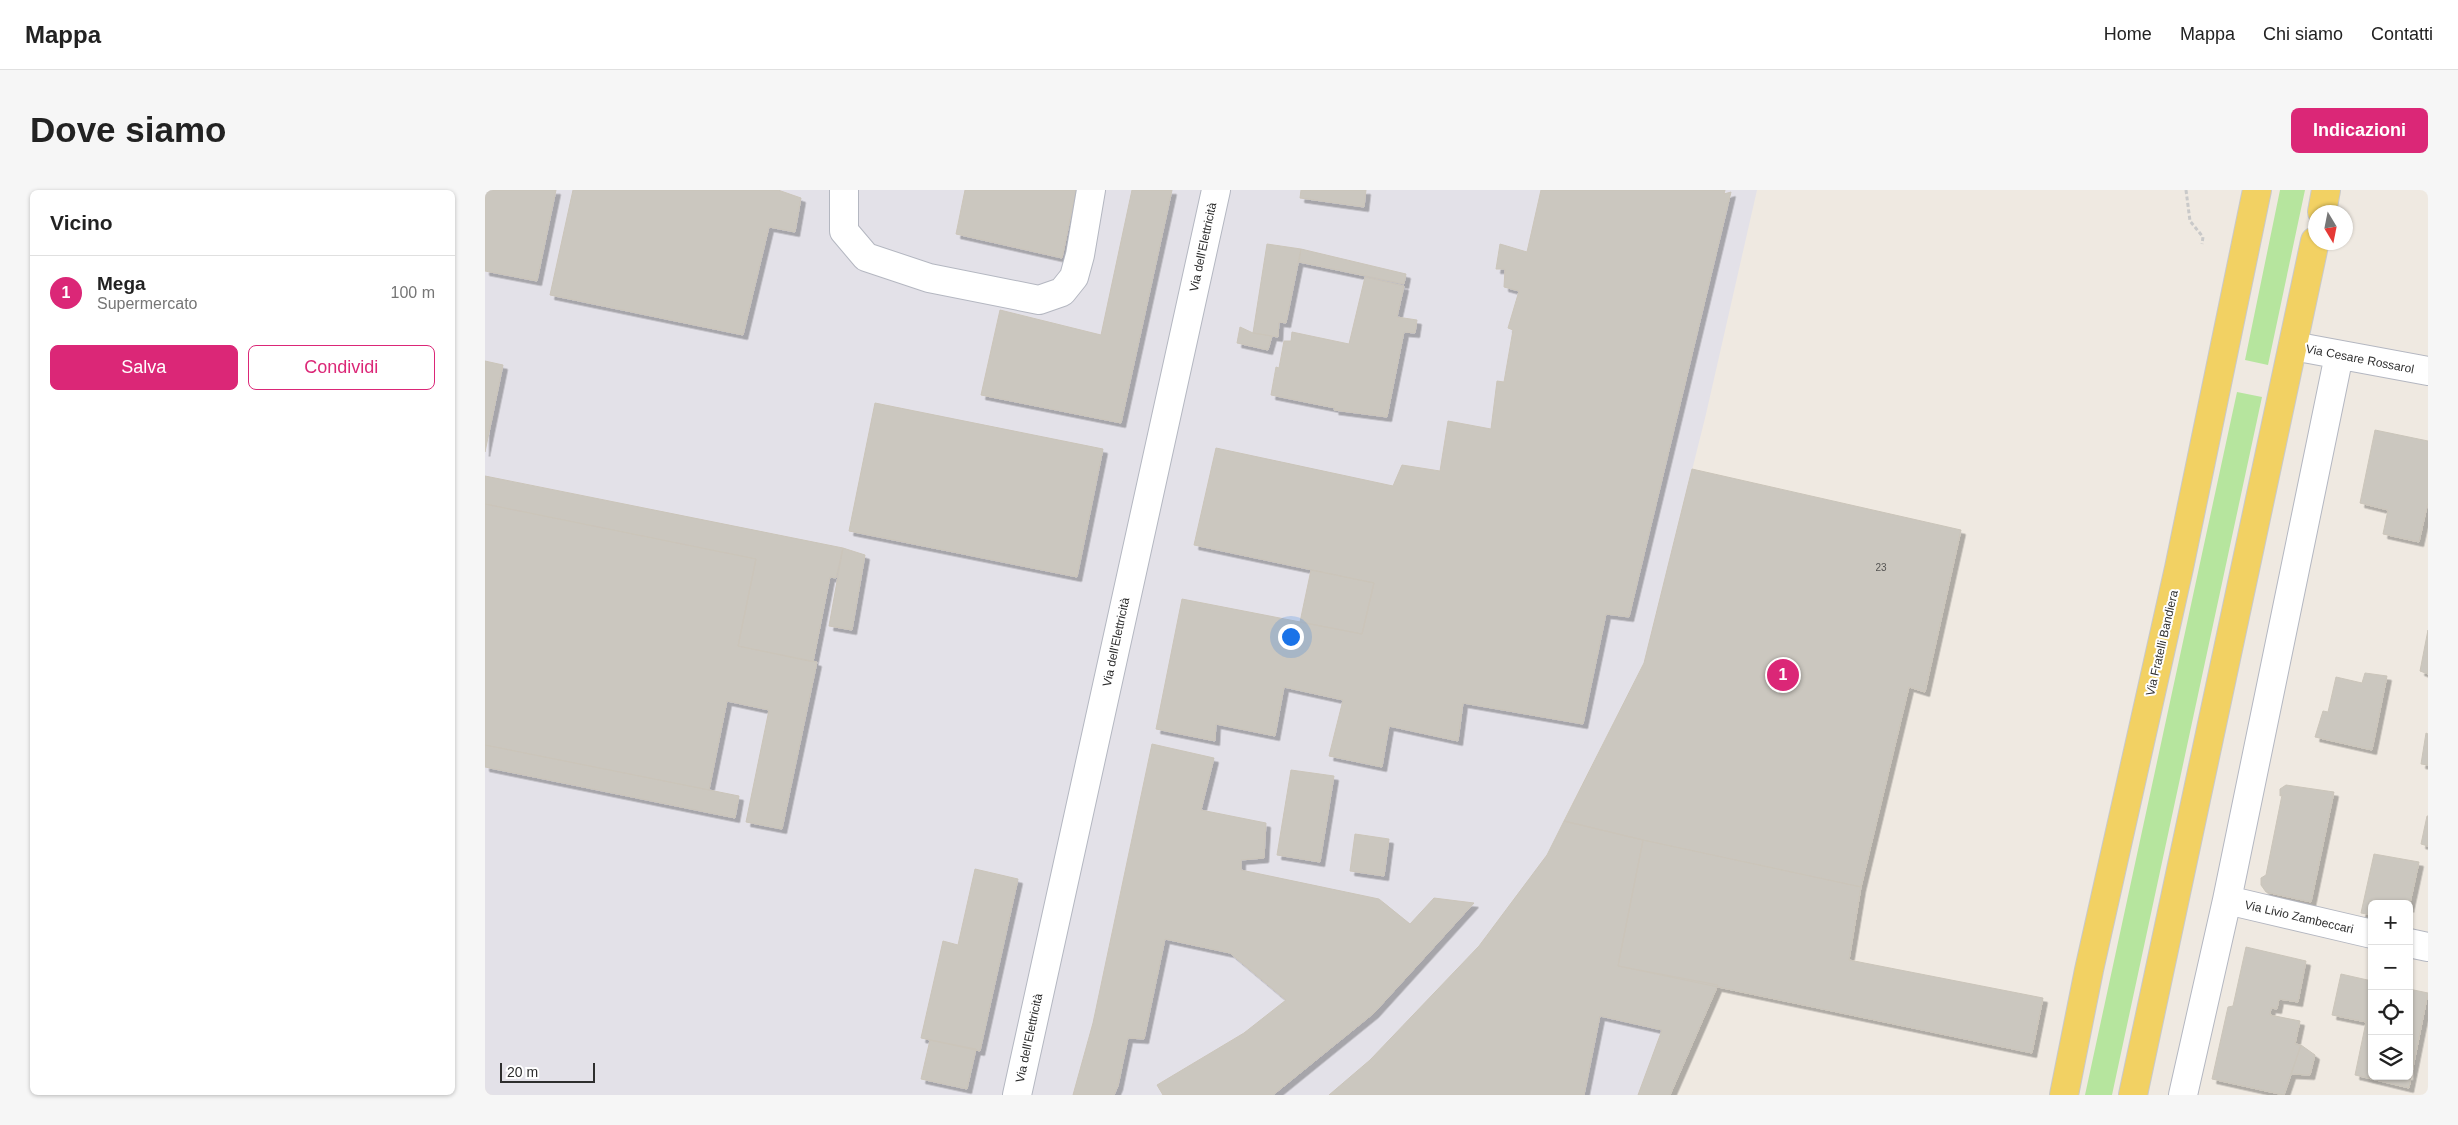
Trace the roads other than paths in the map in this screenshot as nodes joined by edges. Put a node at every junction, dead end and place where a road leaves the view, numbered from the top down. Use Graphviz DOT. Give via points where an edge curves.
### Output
graph roads {
  1 [pos="844,190"];
  2 [pos="1091,190"];
  3 [pos="1216,190"];
  4 [pos="2257,190"];
  5 [pos="2326,190"];
  6 [pos="2323,205"];
  7 [pos="2313,250"];
  8 [pos="2293,346"];
  9 [pos="2339,355"];
  10 [pos="2427,368"];
  11 [pos="2227,900"];
  12 [pos="2368,933"];
  13 [pos="2413,944"];
  14 [pos="2428,947"];
  15 [pos="1017,1095"];
  16 [pos="2064,1095"];
  17 [pos="2133,1095"];
  18 [pos="2183,1095"];
  1 -- 2 [label="street" via="844,231 866,257 929,278 1039,300 1062,292 1074,277"];
  3 -- 15 [label="street, Via dell'Elettricità"];
  4 -- 16 [label="main road, Via Fratelli Bandiera" via="2179,568"];
  5 -- 6 [label="main road"];
  7 -- 8 [label="main road"];
  8 -- 9 [label="street, Via Cesare Rossarol"];
  8 -- 17 [label="main road"];
  9 -- 10 [label="street, Via Cesare Rossarol"];
  9 -- 11 [label="street"];
  11 -- 12 [label="street, Via Livio Zambeccari"];
  11 -- 18 [label="street"];
  13 -- 14 [label="street"];
}
